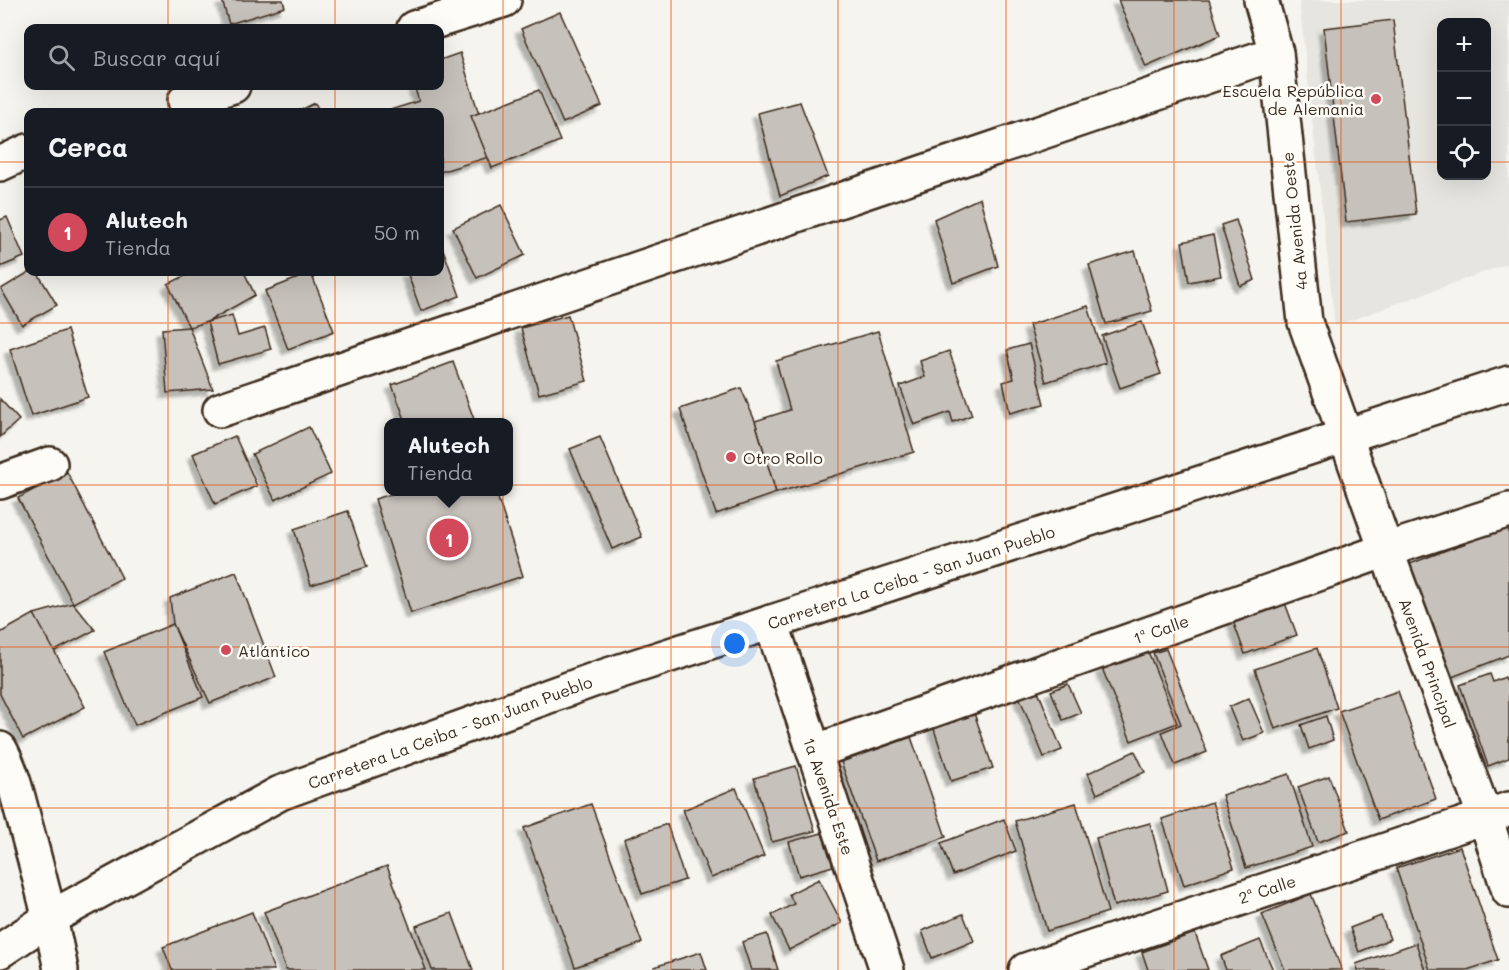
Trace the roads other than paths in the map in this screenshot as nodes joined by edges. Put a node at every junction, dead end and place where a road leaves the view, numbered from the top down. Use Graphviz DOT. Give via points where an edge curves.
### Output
graph roads {
  1 [pos="504,0"];
  2 [pos="1261,0"];
  3 [pos="427,24"];
  4 [pos="1276,53"];
  5 [pos="220,90"];
  6 [pos="185,101"];
  7 [pos="24,153"];
  8 [pos="0,165"];
  9 [pos="1509,383"];
  10 [pos="220,410"];
  11 [pos="1346,436"];
  12 [pos="50,464"];
  13 [pos="0,482"];
  14 [pos="1509,510"];
  15 [pos="1386,550"];
  16 [pos="771,622"];
  17 [pos="0,749"];
  18 [pos="814,752"];
  19 [pos="1497,813"];
  20 [pos="10,816"];
  21 [pos="1509,891"];
  22 [pos="50,918"];
  23 [pos="0,951"];
  24 [pos="61,970"];
  25 [pos="887,970"];
  26 [pos="1026,970"];
  1 -- 3 [label="street"];
  2 -- 4 [label="street, 4a Avenida Oeste"];
  4 -- 10 [label="street"];
  4 -- 11 [label="street, 4a Avenida Oeste" via="1305,322"];
  5 -- 6 [label="street"];
  7 -- 8 [label="street"];
  9 -- 11 [label="street, Carretera La Ceiba - San Juan Pueblo"];
  11 -- 15 [label="street, Avenida Principal"];
  11 -- 16 [label="street, Carretera La Ceiba - San Juan Pueblo"];
  12 -- 13 [label="street"];
  14 -- 15 [label="street, 1ª Calle"];
  15 -- 18 [label="street, 1ª Calle"];
  15 -- 19 [label="street, Avenida Principal"];
  16 -- 18 [label="street, 1a Avenida Este"];
  16 -- 22 [label="street, Carretera La Ceiba - San Juan Pueblo" via="596,679 280,793"];
  17 -- 20 [label="street" via="5,758"];
  18 -- 25 [label="street, 1a Avenida Este"];
  19 -- 21 [label="street, Avenida Principal"];
  19 -- 26 [label="street, 2ª Calle"];
  20 -- 22 [label="street"];
  22 -- 23 [label="street, Carretera La Ceiba - San Juan Pueblo"];
  22 -- 24 [label="street"];
}
